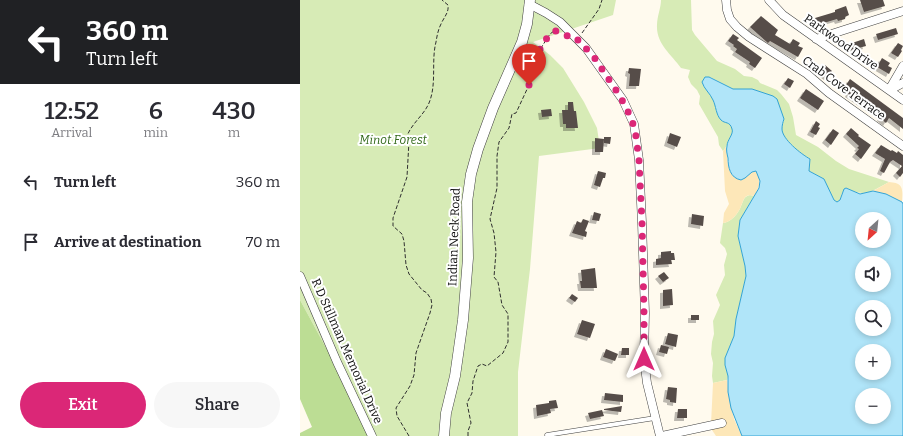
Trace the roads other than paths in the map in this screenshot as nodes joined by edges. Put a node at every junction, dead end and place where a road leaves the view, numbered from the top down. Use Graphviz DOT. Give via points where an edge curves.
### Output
graph roads {
  1 [pos="726,0"];
  2 [pos="769,0"];
  3 [pos="529,2"];
  4 [pos="903,11"];
  5 [pos="816,39"];
  6 [pos="903,66"];
  7 [pos="903,83"];
  8 [pos="889,90"];
  9 [pos="903,100"];
  10 [pos="903,146"];
  11 [pos="300,276"];
  12 [pos="655,418"];
  13 [pos="722,423"];
  14 [pos="684,434"];
  15 [pos="547,435"];
  16 [pos="372,436"];
  17 [pos="444,436"];
  18 [pos="661,436"];
  1 -- 10 [label="street, Crab Cove Terrace" via="730,19 749,37 807,74"];
  2 -- 5 [label="street, Parkwood Drive" via="783,15"];
  3 -- 12 [label="street" via="555,19 594,57 618,93 635,129 642,222 644,359"];
  3 -- 17 [label="street, Indian Neck Road" via="522,42 493,108 471,174 467,202 468,258 463,320"];
  4 -- 5 [label="street"];
  5 -- 8 [label="street, Parkwood Drive"];
  6 -- 8 [label="street"];
  7 -- 8 [label="street"];
  8 -- 9 [label="street, Parkwood Drive"];
  11 -- 16 [label="street, R D Stillman Memorial Drive"];
  12 -- 15 [label="lane"];
  12 -- 18 [label="street"];
  13 -- 14 [label="street"];
  14 -- 18 [label="street"];
}
